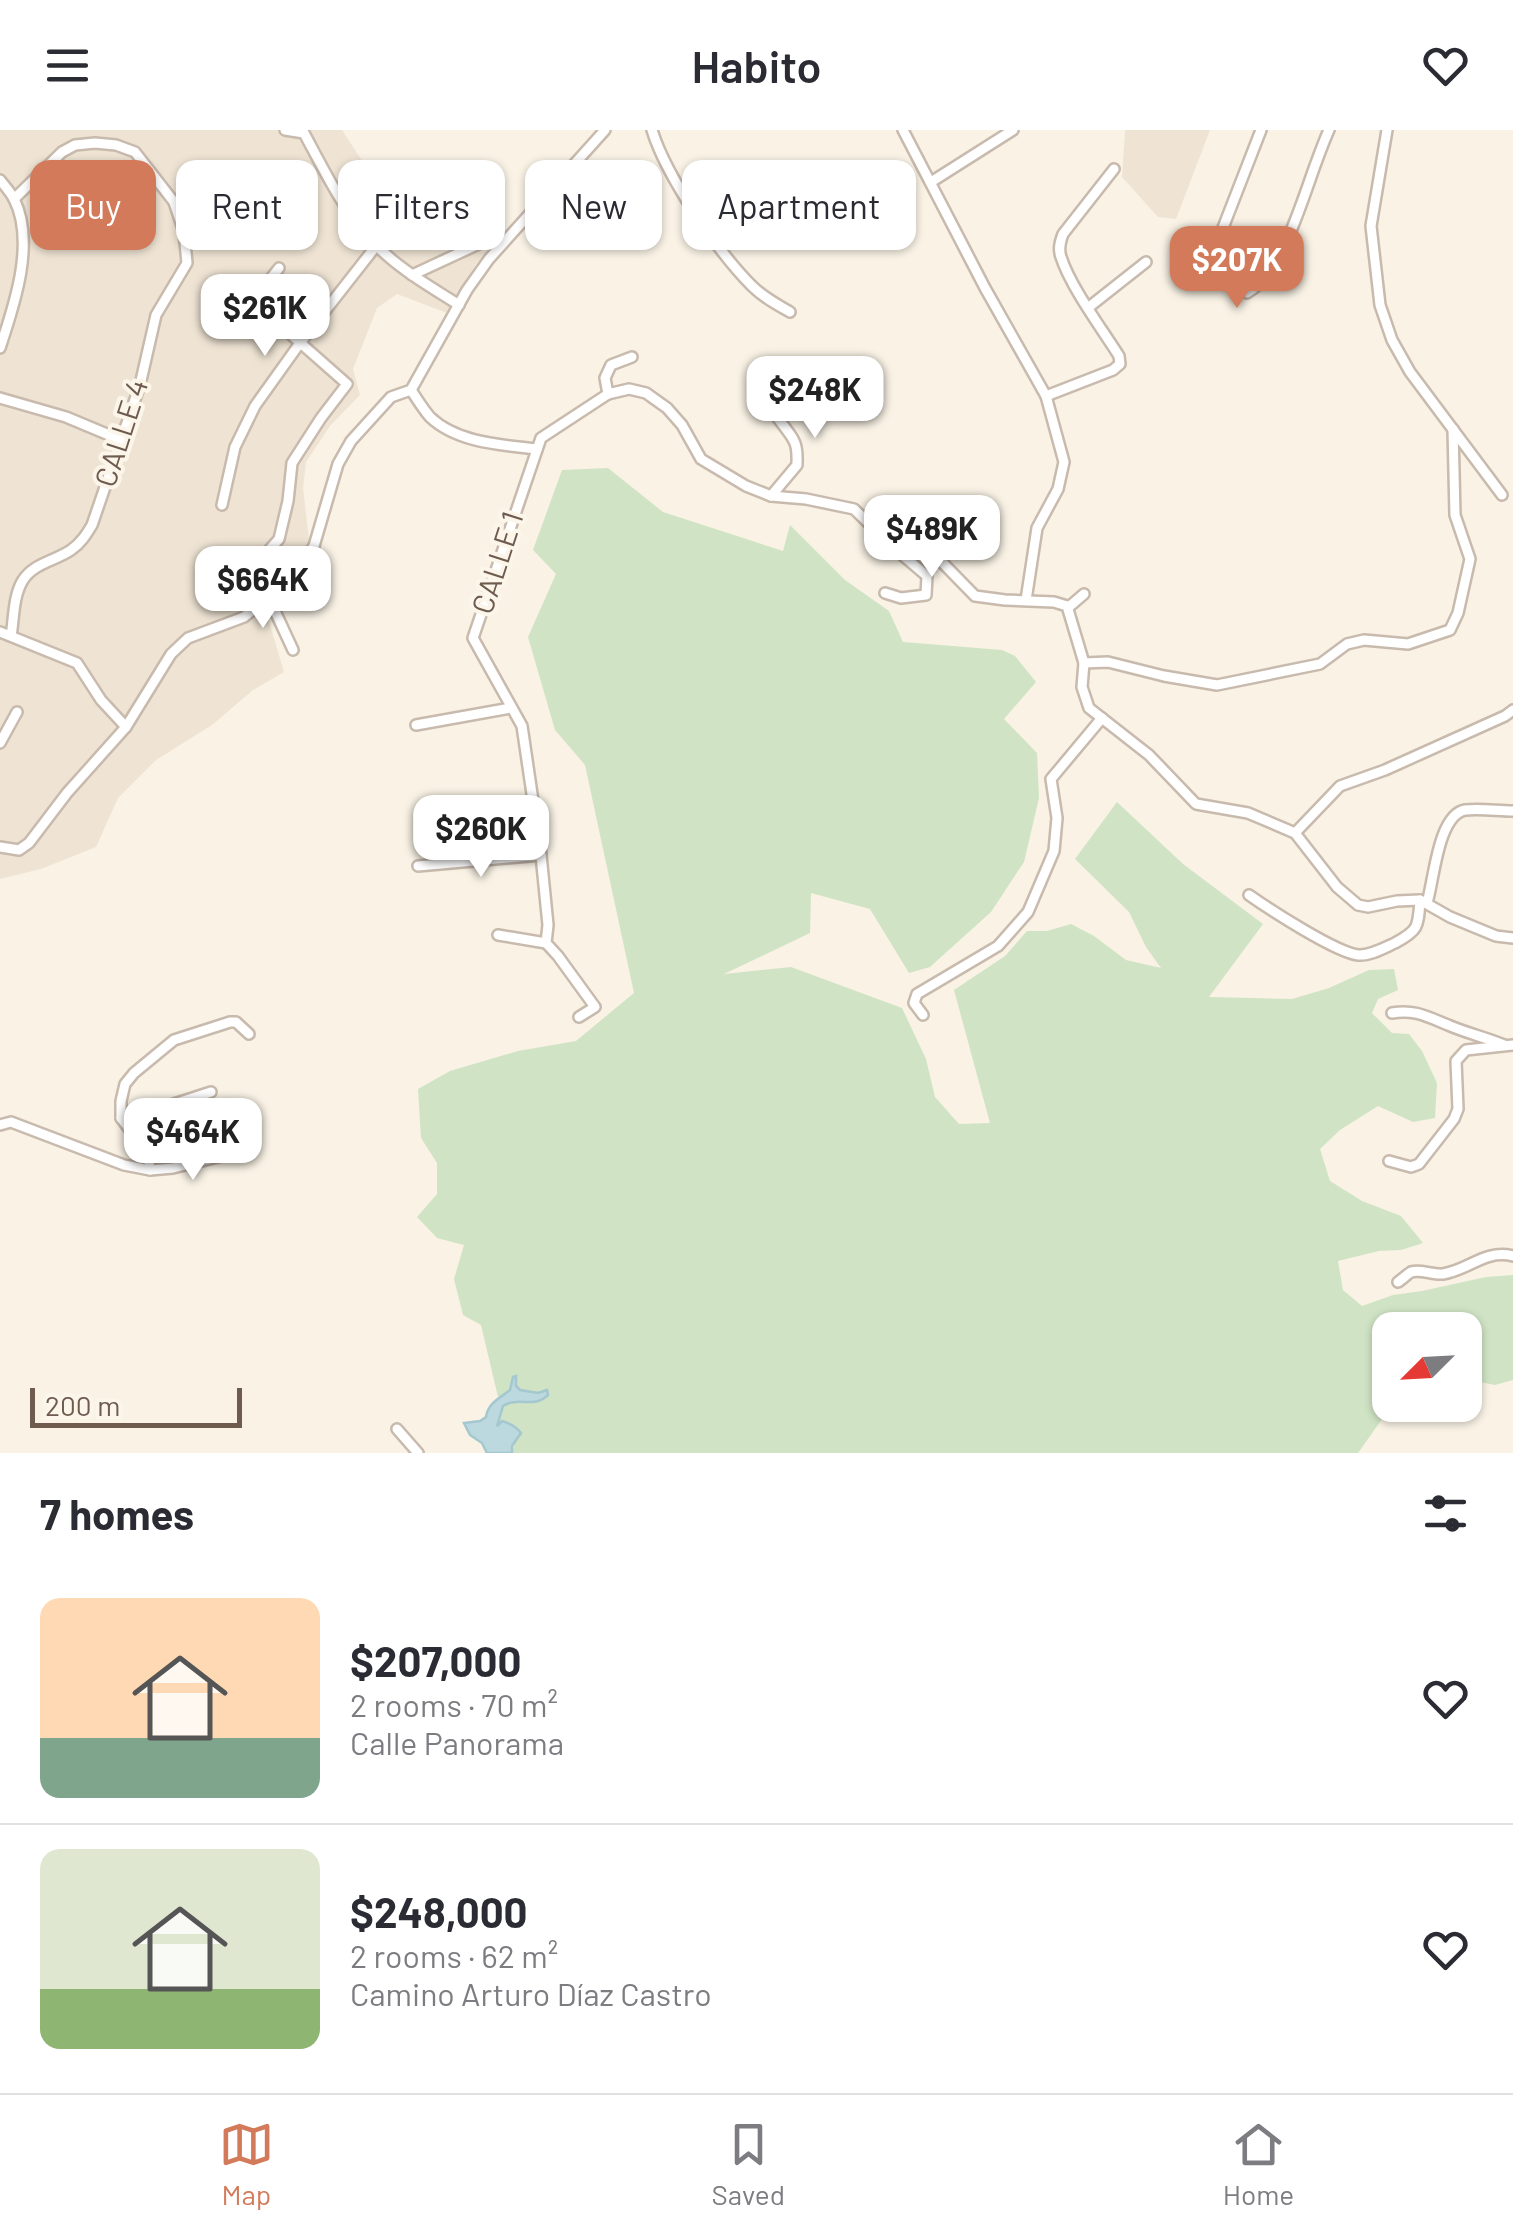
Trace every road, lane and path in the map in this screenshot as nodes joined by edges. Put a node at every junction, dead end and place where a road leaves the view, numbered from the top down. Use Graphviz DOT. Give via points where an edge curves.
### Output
graph roads {
  1 [pos="285,130"];
  2 [pos="606,130"];
  3 [pos="652,130"];
  4 [pos="903,130"];
  5 [pos="1013,130"];
  6 [pos="1260,130"];
  7 [pos="1329,130"];
  8 [pos="1387,130"];
  9 [pos="303,132"];
  10 [pos="1114,169"];
  11 [pos="0,180"];
  12 [pos="931,182"];
  13 [pos="338,194"];
  14 [pos="14,199"];
  15 [pos="174,202"];
  16 [pos="373,250"];
  17 [pos="381,250"];
  18 [pos="466,250"];
  19 [pos="1146,262"];
  20 [pos="279,268"];
  21 [pos="412,275"];
  22 [pos="458,305"];
  23 [pos="1089,307"];
  24 [pos="790,312"];
  25 [pos="300,343"];
  26 [pos="0,348"];
  27 [pos="632,357"];
  28 [pos="821,385"];
  29 [pos="411,390"];
  30 [pos="608,394"];
  31 [pos="1046,396"];
  32 [pos="0,398"];
  33 [pos="1453,429"];
  34 [pos="121,440"];
  35 [pos="536,449"];
  36 [pos="1502,495"];
  37 [pos="770,496"];
  38 [pos="222,506"];
  39 [pos="892,546"];
  40 [pos="253,568"];
  41 [pos="886,593"];
  42 [pos="1084,594"];
  43 [pos="268,596"];
  44 [pos="1026,600"];
  45 [pos="1067,606"];
  46 [pos="6,634"];
  47 [pos="293,650"];
  48 [pos="1084,663"];
  49 [pos="511,708"];
  50 [pos="1513,710"];
  51 [pos="17,712"];
  52 [pos="1102,718"];
  53 [pos="416,725"];
  54 [pos="126,727"];
  55 [pos="0,744"];
  56 [pos="1513,811"];
  57 [pos="1295,833"];
  58 [pos="0,847"];
  59 [pos="541,855"];
  60 [pos="418,866"];
  61 [pos="1248,895"];
  62 [pos="1423,902"];
  63 [pos="498,935"];
  64 [pos="1513,938"];
  65 [pos="546,943"];
  66 [pos="1392,1012"];
  67 [pos="923,1015"];
  68 [pos="578,1017"];
  69 [pos="248,1034"];
  70 [pos="1510,1046"];
  71 [pos="211,1092"];
  72 [pos="121,1118"];
  73 [pos="0,1126"];
  74 [pos="230,1154"];
  75 [pos="1389,1161"];
  76 [pos="150,1170"];
  77 [pos="1513,1256"];
  78 [pos="1398,1282"];
  79 [pos="397,1428"];
  80 [pos="418,1453"];
  1 -- 9 [label="street"];
  2 -- 22 [label="street" via="488,259"];
  3 -- 24 [label="street" via="683,194 718,244 750,284"];
  4 -- 12 [label="street"];
  5 -- 12 [label="street"];
  6 -- 7 [label="street" via="1214,250 1221,279 1247,294 1264,280 1292,229"];
  8 -- 33 [label="street" via="1371,226 1380,304 1410,372"];
  9 -- 13 [label="street"];
  10 -- 23 [label="street" via="1059,245"];
  11 -- 14 [label="street"];
  12 -- 31 [label="street"];
  14 -- 15 [label="street" via="62,152 100,142 135,152"];
  14 -- 26 [label="street" via="24,254"];
  15 -- 34 [label="street, CALLE 4" via="187,263 156,315"];
  16 -- 25 [label="street"];
  17 -- 21 [label="street"];
  18 -- 21 [label="street"];
  19 -- 23 [label="street"];
  20 -- 25 [label="street" via="253,301"];
  21 -- 22 [label="street"];
  22 -- 29 [label="street"];
  23 -- 31 [label="street" via="1120,364"];
  25 -- 38 [label="street" via="235,447"];
  25 -- 40 [label="street" via="347,384 292,462 279,539"];
  27 -- 30 [label="street" via="611,365"];
  28 -- 37 [label="street" via="776,379 768,384 768,404 796,444 798,465"];
  29 -- 35 [label="street" via="430,417 453,433"];
  29 -- 43 [label="street" via="391,397 351,441 314,546"];
  30 -- 35 [label="street" via="541,438"];
  30 -- 37 [label="street" via="646,393 682,425 700,459"];
  31 -- 44 [label="street" via="1064,462 1058,489 1036,528"];
  32 -- 34 [label="street"];
  33 -- 36 [label="street"];
  33 -- 48 [label="street" via="1455,515 1470,559 1450,630 1408,644 1347,644 1320,664 1218,685"];
  34 -- 46 [label="street, CALLE 4" via="92,525 69,552 24,579"];
  35 -- 49 [label="street, CALLE 1" via="473,638"];
  37 -- 39 [label="street" via="854,510"];
  39 -- 41 [label="street" via="927,576 926,595"];
  39 -- 44 [label="street" via="934,554 975,596"];
  42 -- 45 [label="street"];
  43 -- 47 [label="street"];
  43 -- 54 [label="street" via="244,617 188,638 170,654"];
  44 -- 45 [label="street"];
  45 -- 48 [label="street"];
  46 -- 54 [label="street" via="77,664"];
  48 -- 52 [label="street" via="1089,708"];
  49 -- 53 [label="street"];
  49 -- 59 [label="street, CALLE 1" via="522,726"];
  50 -- 57 [label="street" via="1340,786"];
  51 -- 55 [label="street"];
  52 -- 57 [label="street" via="1196,804 1248,813"];
  52 -- 67 [label="street" via="1052,779 1054,851 1028,912 998,946 918,994 914,1003"];
  54 -- 58 [label="street" via="29,843 19,850"];
  56 -- 62 [label="street" via="1462,810 1450,819"];
  57 -- 62 [label="street" via="1358,905"];
  59 -- 60 [label="street"];
  59 -- 65 [label="street, CALLE 1"];
  61 -- 62 [label="street" via="1360,955 1413,933"];
  62 -- 64 [label="street"];
  63 -- 65 [label="street"];
  65 -- 68 [label="street" via="595,1007"];
  66 -- 70 [label="street" via="1425,1014"];
  69 -- 72 [label="street" via="230,1022 174,1040 125,1084"];
  70 -- 75 [label="street" via="1460,1054 1454,1119 1419,1164"];
  71 -- 72 [label="street"];
  72 -- 76 [label="street" via="148,1154"];
  73 -- 76 [label="street" via="11,1122"];
  74 -- 76 [label="street"];
  77 -- 78 [label="street" via="1484,1256 1448,1274 1416,1271"];
  79 -- 80 [label="street"];
}
